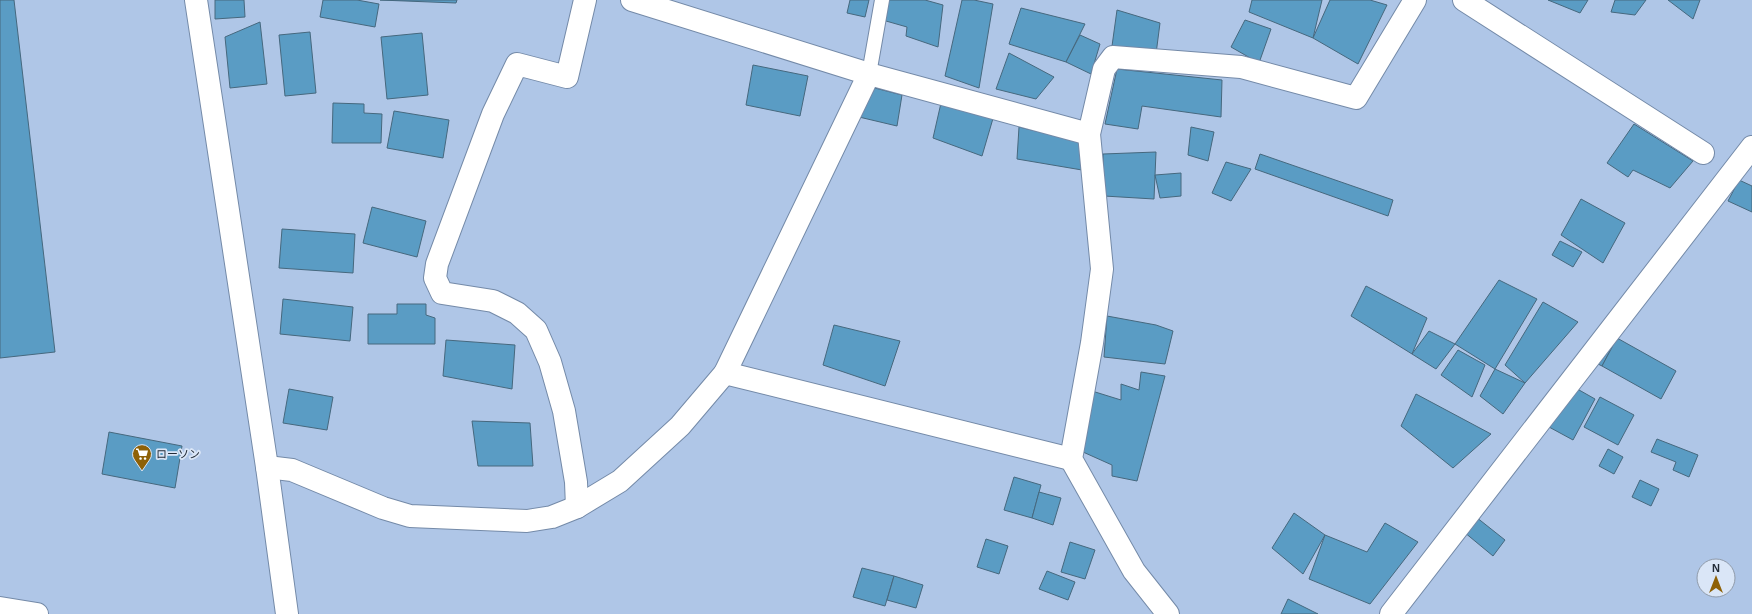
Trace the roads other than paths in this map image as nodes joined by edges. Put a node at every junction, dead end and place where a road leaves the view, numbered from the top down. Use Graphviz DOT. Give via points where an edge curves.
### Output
graph roads {
  1 [pos="196,0"];
  2 [pos="585,0"];
  3 [pos="632,0"];
  4 [pos="882,0"];
  5 [pos="1415,0"];
  6 [pos="1464,0"];
  7 [pos="869,74"];
  8 [pos="1089,134"];
  9 [pos="1703,153"];
  10 [pos="1750,153"];
  11 [pos="725,373"];
  12 [pos="1071,459"];
  13 [pos="267,467"];
  14 [pos="577,507"];
  15 [pos="0,608"];
  16 [pos="37,614"];
  17 [pos="287,614"];
  18 [pos="1168,614"];
  19 [pos="1391,614"];
  1 -- 13 [label="street"];
  2 -- 14 [label="street" via="567,77 517,64 490,121 437,264 435,278 442,293 492,301 517,313 536,330 550,362 564,411 576,482"];
  3 -- 7 [label="street"];
  4 -- 7 [label="lane"];
  5 -- 8 [label="street" via="1356,98 1241,67 1113,57 1104,69"];
  6 -- 9 [label="street"];
  7 -- 8 [label="street"];
  7 -- 11 [label="street"];
  8 -- 12 [label="street" via="1102,269 1092,343"];
  10 -- 19 [label="street"];
  11 -- 12 [label="street"];
  11 -- 14 [label="street" via="680,426 648,457 620,481"];
  12 -- 18 [label="street" via="1134,571"];
  13 -- 14 [label="street" via="292,470 383,508 410,516 527,521 552,517"];
  13 -- 17 [label="street"];
  15 -- 16 [label="street"];
}
